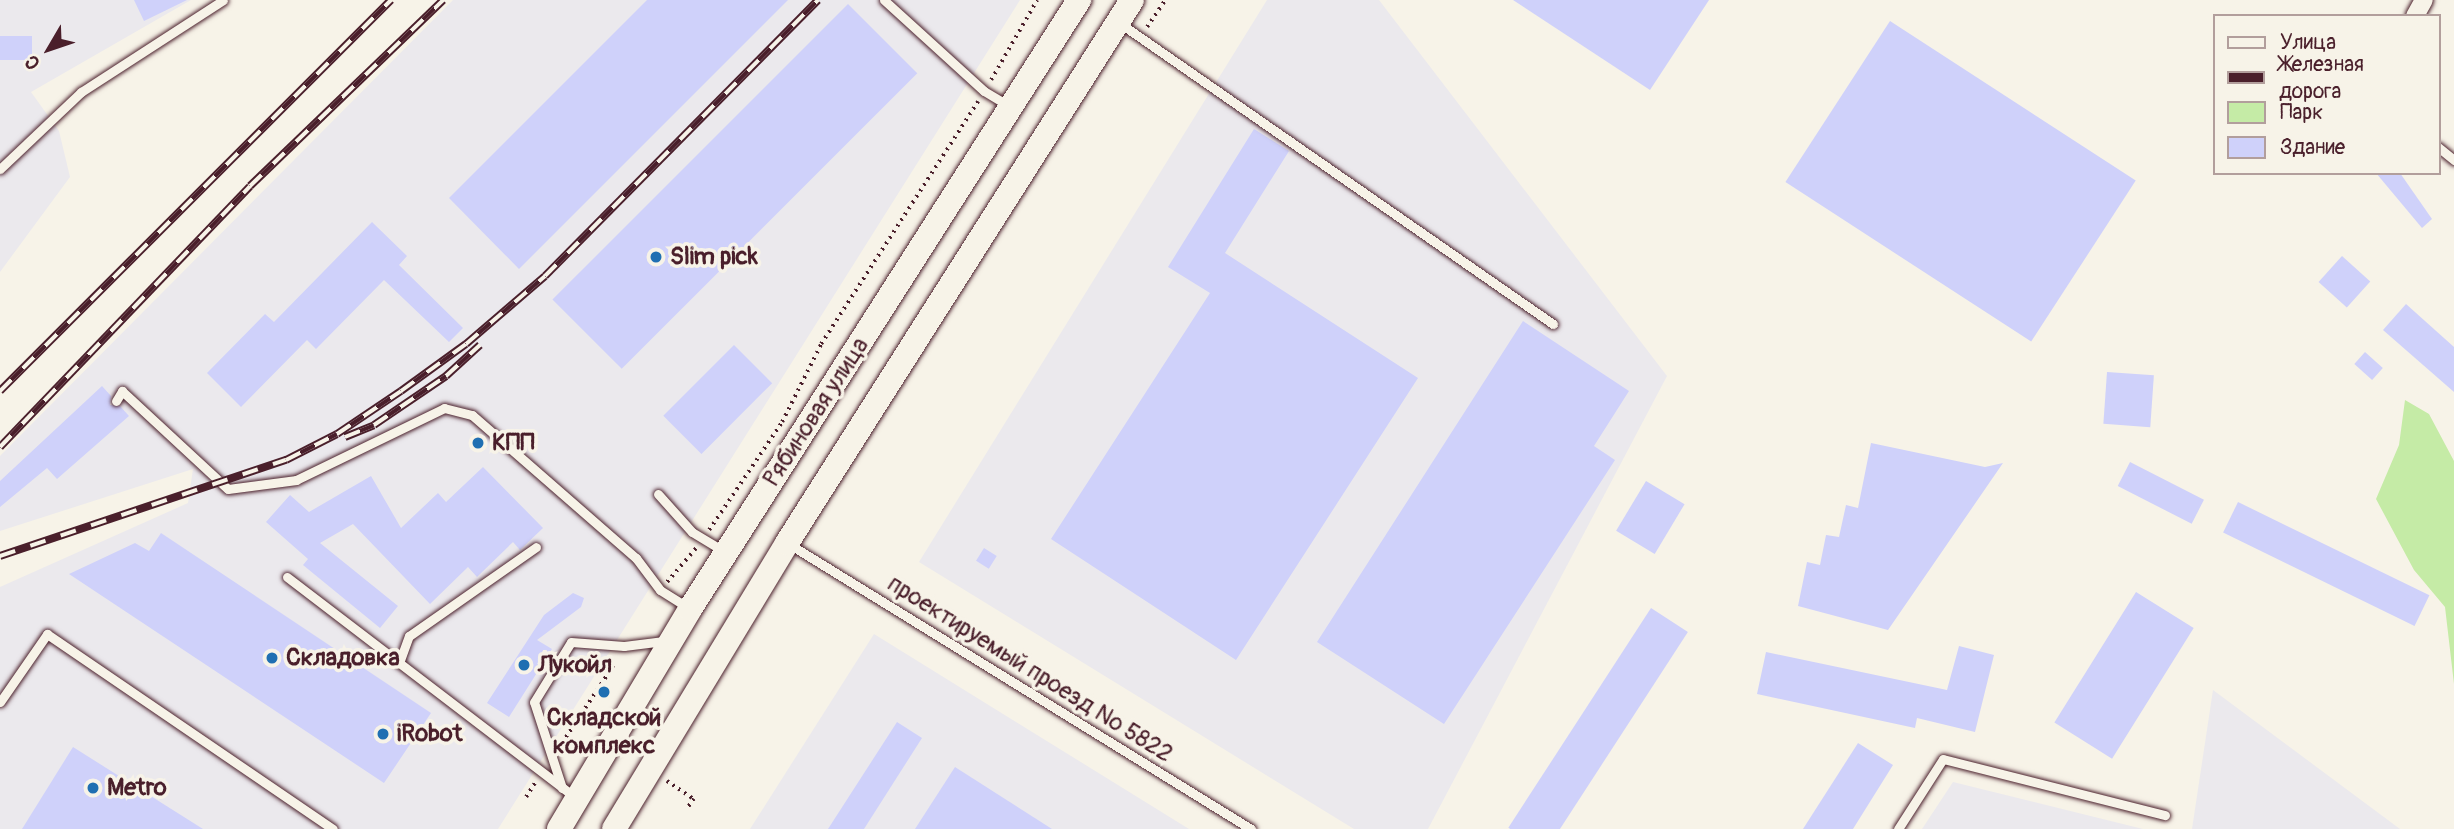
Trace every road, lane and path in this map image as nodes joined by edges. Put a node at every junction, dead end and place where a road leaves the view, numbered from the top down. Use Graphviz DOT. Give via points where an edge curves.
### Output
graph roads {
  1 [pos="223,0"];
  2 [pos="884,0"];
  3 [pos="1037,0"];
  4 [pos="1079,0"];
  5 [pos="1132,0"];
  6 [pos="1165,0"];
  7 [pos="1118,22"];
  8 [pos="1141,38"];
  9 [pos="984,91"];
  10 [pos="1010,107"];
  11 [pos="2440,149"];
  12 [pos="2454,160"];
  13 [pos="1,168"];
  14 [pos="1553,324"];
  15 [pos="116,401"];
  16 [pos="657,494"];
  17 [pos="704,539"];
  18 [pos="787,543"];
  19 [pos="536,548"];
  20 [pos="726,553"];
  21 [pos="287,578"];
  22 [pos="660,590"];
  23 [pos="690,609"];
  24 [pos="672,637"];
  25 [pos="399,663"];
  26 [pos="615,663"];
  27 [pos="0,702"];
  28 [pos="554,755"];
  29 [pos="542,773"];
  30 [pos="678,788"];
  31 [pos="570,793"];
  32 [pos="526,797"];
  33 [pos="688,808"];
  34 [pos="2165,815"];
  35 [pos="333,829"];
  36 [pos="559,829"];
  37 [pos="614,829"];
  38 [pos="1251,829"];
  39 [pos="1898,829"];
  1 -- 13 [label="lane" via="81,92"];
  2 -- 9 [label="lane"];
  3 -- 9 [label="path"];
  4 -- 10 [label="main road, Рябиновая улица"];
  5 -- 7 [label="main road, Рябиновая улица"];
  6 -- 8 [label="path"];
  7 -- 8 [label="lane"];
  7 -- 18 [label="main road, Рябиновая улица"];
  8 -- 14 [label="lane"];
  9 -- 10 [label="lane"];
  9 -- 17 [label="path" via="821,344 782,422"];
  10 -- 20 [label="main road, Рябиновая улица"];
  11 -- 12 [label="lane"];
  15 -- 22 [label="lane" via="122,391 229,489 296,480 444,408 472,415 636,558"];
  16 -- 17 [label="lane"];
  17 -- 20 [label="lane"];
  17 -- 22 [label="path"];
  18 -- 37 [label="main road, Рябиновая улица"];
  18 -- 38 [label="lane, проектируемый проезд № 5822"];
  19 -- 25 [label="lane" via="409,636"];
  20 -- 23 [label="main road, Рябиновая улица"];
  21 -- 25 [label="lane"];
  22 -- 23 [label="lane"];
  23 -- 24 [label="main road, Рябиновая улица"];
  24 -- 28 [label="lane" via="624,646 570,642 534,702"];
  24 -- 31 [label="main road, Рябиновая улица"];
  25 -- 29 [label="lane"];
  26 -- 28 [label="path"];
  27 -- 35 [label="lane" via="47,634"];
  28 -- 31 [label="lane"];
  29 -- 31 [label="lane"];
  29 -- 32 [label="path"];
  30 -- 33 [label="path" via="694,799"];
  31 -- 36 [label="main road, Рябиновая улица"];
  34 -- 39 [label="lane" via="1942,759"];
}
